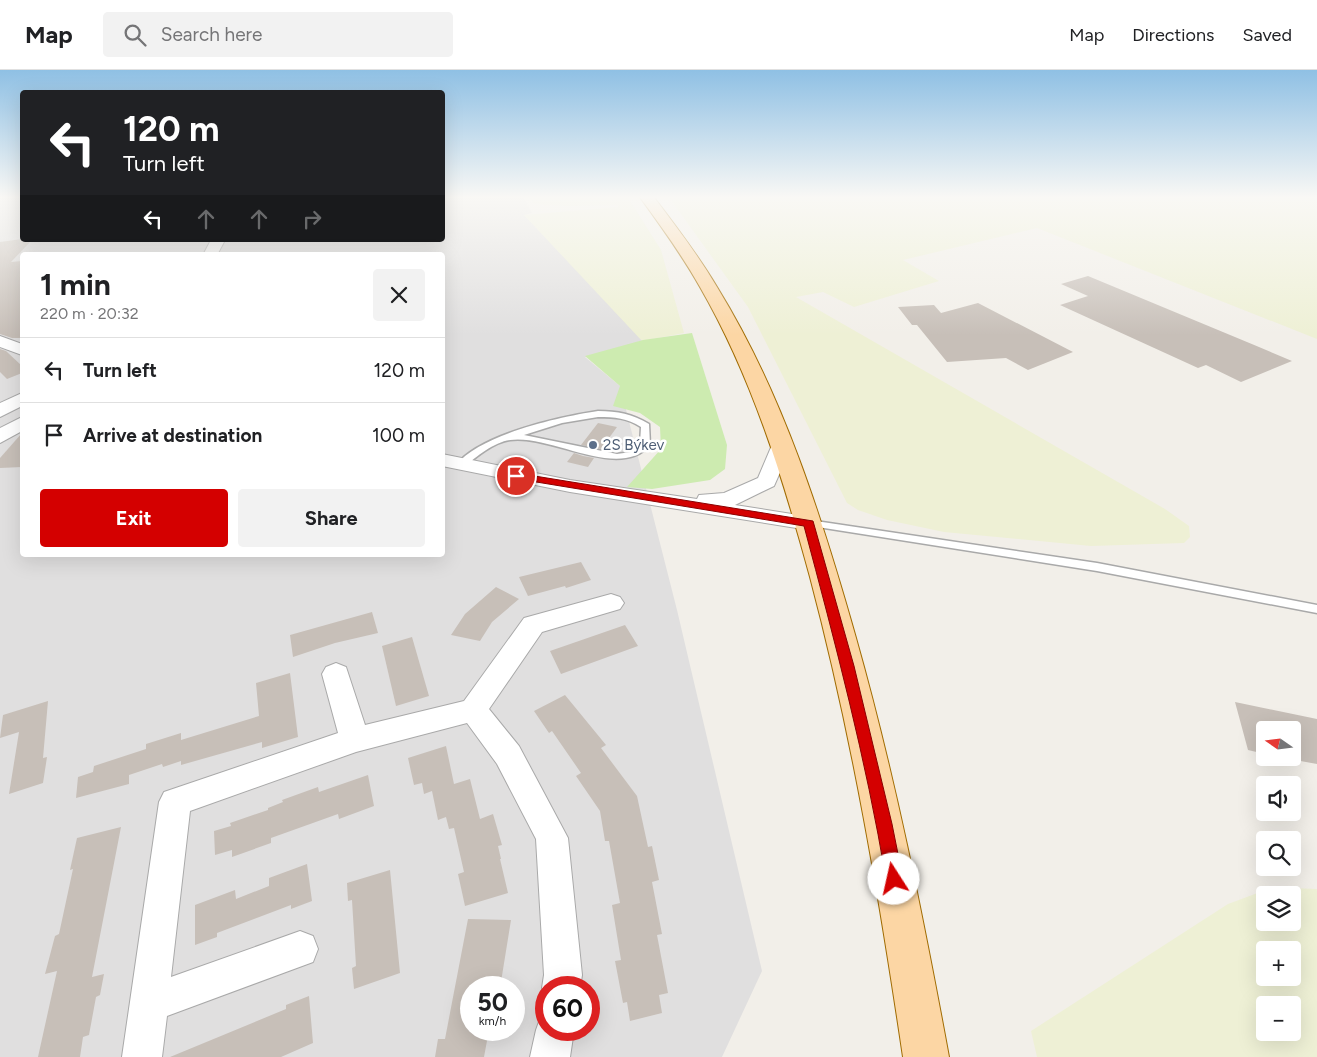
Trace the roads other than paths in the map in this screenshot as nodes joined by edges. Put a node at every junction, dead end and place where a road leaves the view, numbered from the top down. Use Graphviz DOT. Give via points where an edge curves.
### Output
graph roads {
  1 [pos="680,242"];
  2 [pos="0,341"];
  3 [pos="20,349"];
  4 [pos="20,400"];
  5 [pos="0,411"];
  6 [pos="20,424"];
  7 [pos="0,437"];
  8 [pos="508,437"];
  9 [pos="782,445"];
  10 [pos="452,463"];
  11 [pos="670,502"];
  12 [pos="809,523"];
  13 [pos="611,603"];
  14 [pos="1317,609"];
  15 [pos="336,674"];
  16 [pos="473,710"];
  17 [pos="355,740"];
  18 [pos="300,949"];
  19 [pos="563,976"];
  20 [pos="148,1004"];
  21 [pos="553,1041"];
  22 [pos="142,1057"];
  23 [pos="550,1057"];
  24 [pos="926,1057"];
  1 -- 9 [label="main road" via="721,309"];
  2 -- 3 [label="street"];
  4 -- 5 [label="street"];
  6 -- 7 [label="street"];
  8 -- 8 [label="lane" via="528,438 617,457 634,454 644,445 646,426 638,418 605,413 570,419"];
  8 -- 10 [label="lane"];
  9 -- 11 [label="street" via="767,482 727,500"];
  9 -- 12 [label="main road"];
  10 -- 11 [label="street"];
  11 -- 12 [label="street"];
  12 -- 14 [label="lane" via="1097,567"];
  12 -- 24 [label="main road" via="848,666 885,824"];
  13 -- 16 [label="street" via="533,625"];
  15 -- 17 [label="street"];
  16 -- 17 [label="street"];
  16 -- 19 [label="street" via="508,755 552,838"];
  17 -- 20 [label="street" via="175,802"];
  18 -- 20 [label="street"];
  20 -- 22 [label="street"];
  21 -- 23 [label="street"];
}
